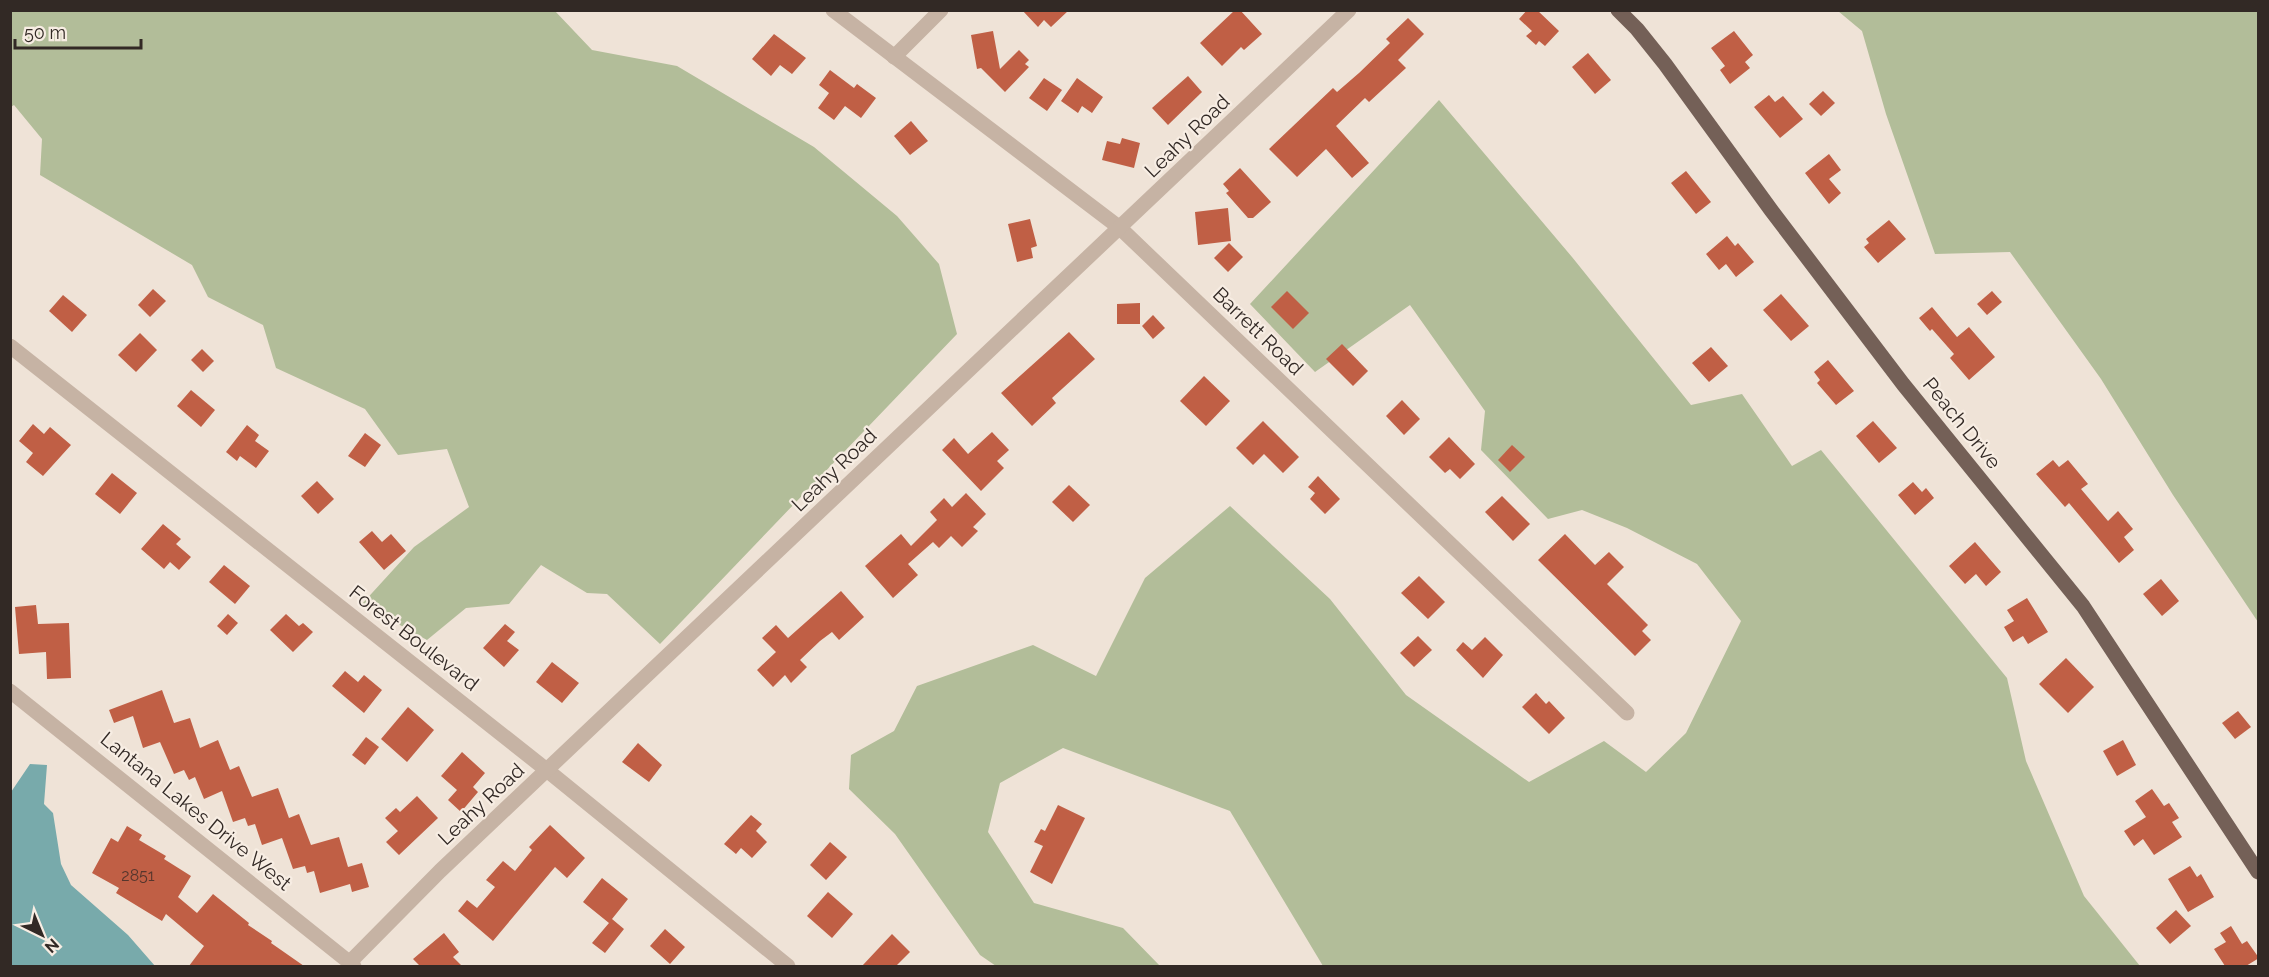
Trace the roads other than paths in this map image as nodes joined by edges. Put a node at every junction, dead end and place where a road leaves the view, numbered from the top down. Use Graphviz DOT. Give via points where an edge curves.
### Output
graph roads {
  1 [pos="832,10"];
  2 [pos="942,10"];
  3 [pos="1349,10"];
  4 [pos="1618,10"];
  5 [pos="894,57"];
  6 [pos="1120,228"];
  7 [pos="10,346"];
  8 [pos="10,691"];
  9 [pos="1627,713"];
  10 [pos="548,771"];
  11 [pos="2259,872"];
  12 [pos="352,964"];
  13 [pos="788,966"];
  1 -- 5 [label="street, Barrett Road"];
  2 -- 5 [label="street"];
  3 -- 6 [label="street, Leahy Road"];
  4 -- 11 [label="main road, Peach Drive" via="1665,64 1903,384 2083,606"];
  5 -- 6 [label="street, Barrett Road"];
  6 -- 9 [label="street, Barrett Road"];
  6 -- 10 [label="street, Leahy Road"];
  7 -- 10 [label="street, Forest Boulevard"];
  8 -- 12 [label="street, Lantana Lakes Drive West"];
  10 -- 12 [label="street, Leahy Road" via="440,871"];
  10 -- 13 [label="street, Forest Boulevard"];
}
